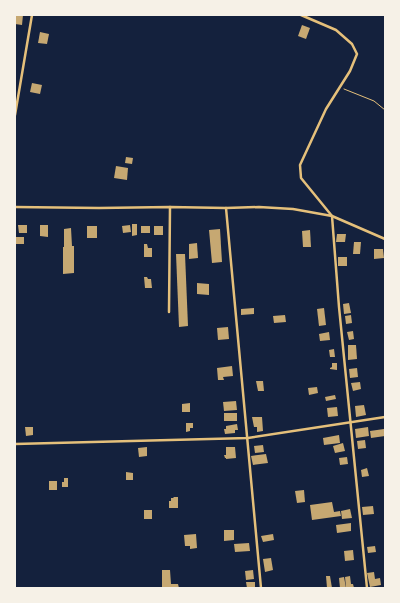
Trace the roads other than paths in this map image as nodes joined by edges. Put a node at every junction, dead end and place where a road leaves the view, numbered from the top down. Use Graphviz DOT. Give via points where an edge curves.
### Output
graph roads {
  1 [pos="32,15"];
  2 [pos="301,15"];
  3 [pos="15,115"];
  4 [pos="16,207"];
  5 [pos="170,207"];
  6 [pos="226,208"];
  7 [pos="332,216"];
  8 [pos="385,239"];
  9 [pos="169,312"];
  10 [pos="385,417"];
  11 [pos="351,422"];
  12 [pos="248,438"];
  13 [pos="15,444"];
  14 [pos="261,588"];
  15 [pos="367,588"];
  1 -- 3 [label="street"];
  2 -- 7 [label="street" via="336,30 352,44 358,54 326,110 300,165 302,178"];
  4 -- 5 [label="street"];
  5 -- 6 [label="street"];
  5 -- 9 [label="street"];
  6 -- 7 [label="street" via="293,209"];
  6 -- 12 [label="street"];
  7 -- 8 [label="street"];
  7 -- 11 [label="street"];
  10 -- 11 [label="street"];
  11 -- 12 [label="street"];
  11 -- 15 [label="street"];
  12 -- 13 [label="street"];
  12 -- 14 [label="street"];
}
